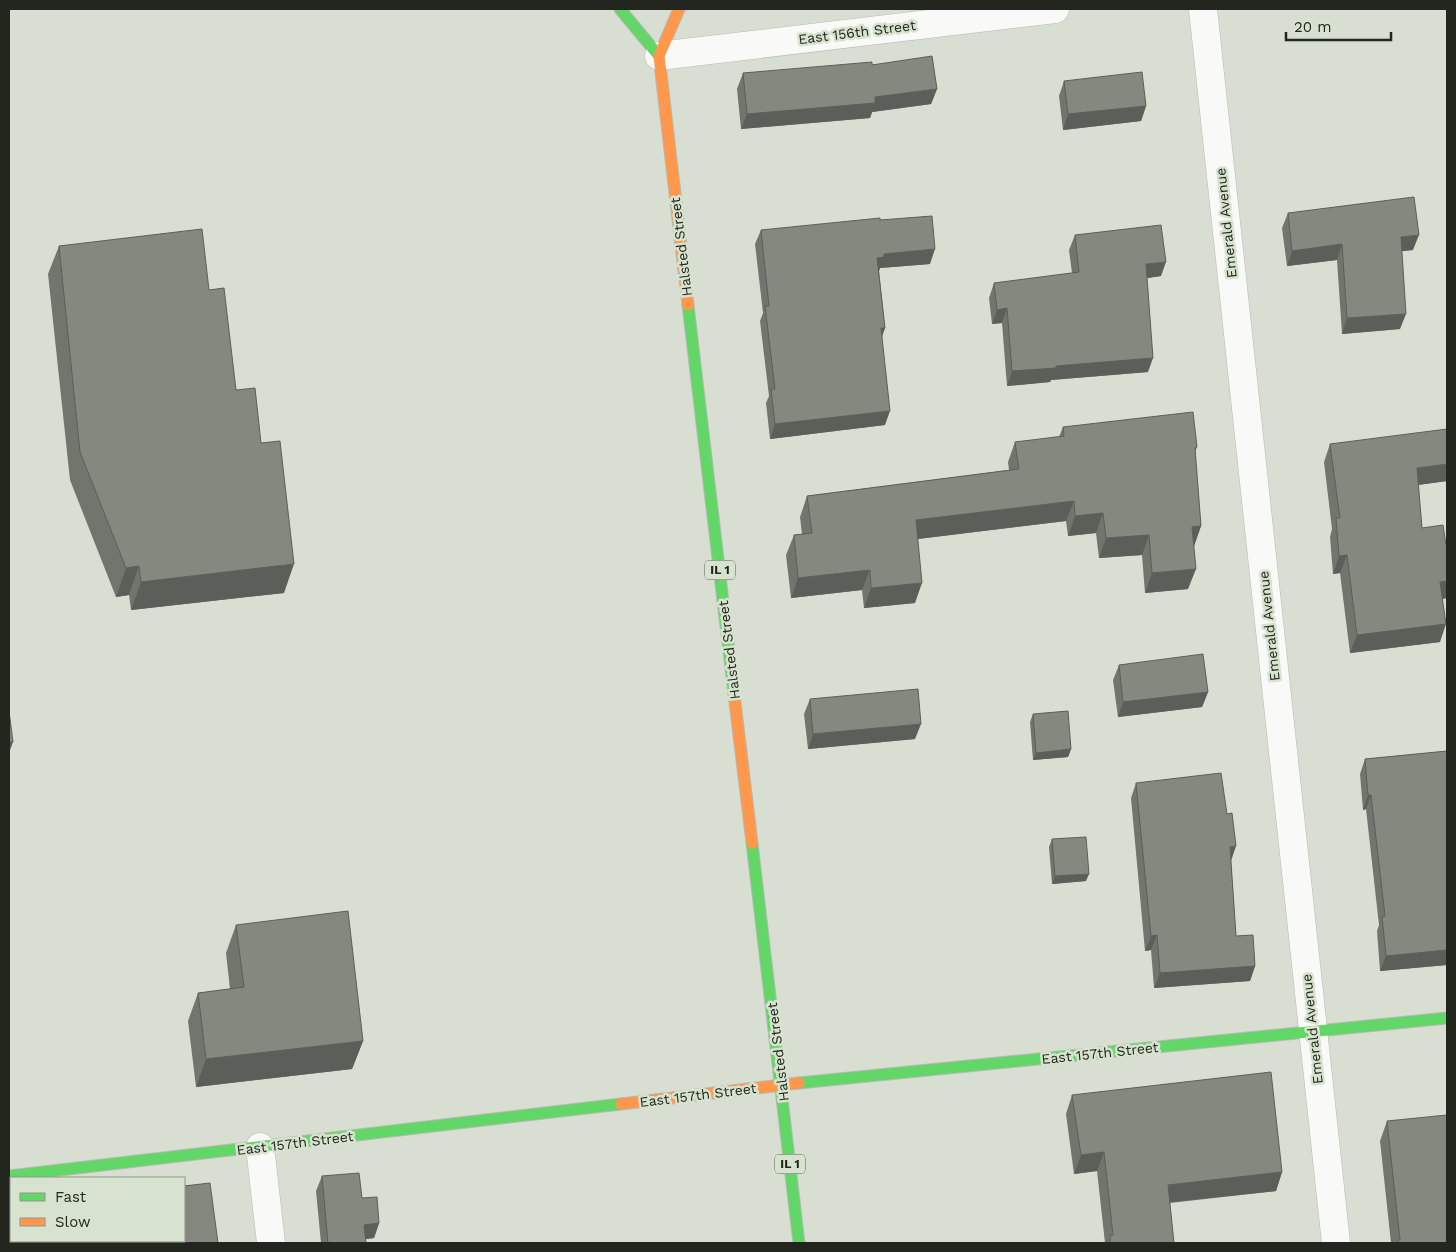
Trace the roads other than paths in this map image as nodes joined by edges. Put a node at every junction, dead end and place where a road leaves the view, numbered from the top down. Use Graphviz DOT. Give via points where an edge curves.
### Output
graph roads {
  1 [pos="620,9"];
  2 [pos="679,9"];
  3 [pos="1055,9"];
  4 [pos="1202,9"];
  5 [pos="658,56"];
  6 [pos="1447,1018"];
  7 [pos="1313,1031"];
  8 [pos="782,1085"];
  9 [pos="260,1147"];
  10 [pos="9,1176"];
  11 [pos="271,1243"];
  12 [pos="799,1243"];
  13 [pos="1336,1243"];
  1 -- 5 [label="street"];
  2 -- 5 [label="street"];
  3 -- 5 [label="street, East 156th Street"];
  4 -- 7 [label="street, Emerald Avenue"];
  5 -- 8 [label="street, Halsted Street / IL 1"];
  6 -- 7 [label="street, East 157th Street"];
  7 -- 8 [label="street, East 157th Street"];
  7 -- 13 [label="street, Emerald Avenue"];
  8 -- 9 [label="street, East 157th Street"];
  8 -- 12 [label="street, Halsted Street / IL 1"];
  9 -- 10 [label="street, East 157th Street"];
  9 -- 11 [label="street"];
}
